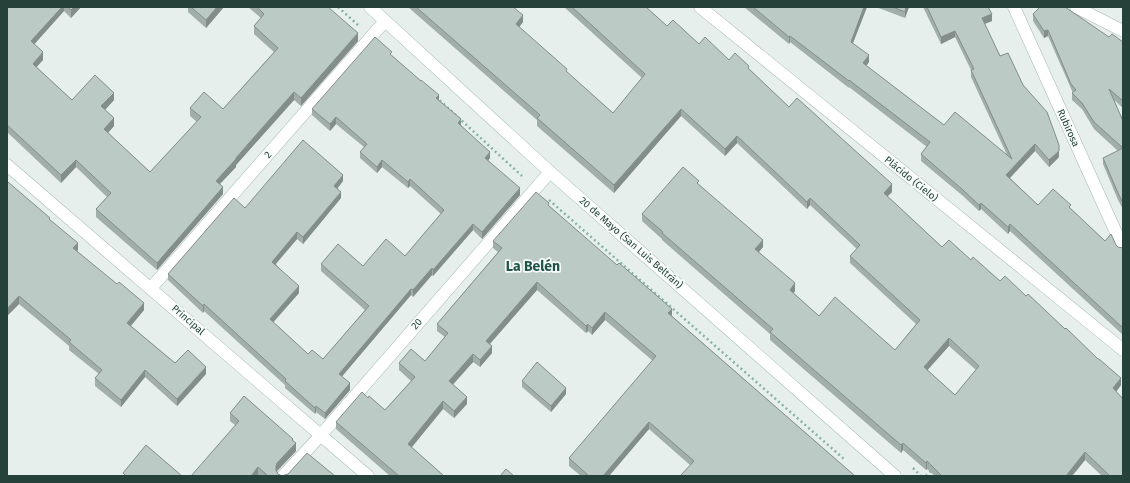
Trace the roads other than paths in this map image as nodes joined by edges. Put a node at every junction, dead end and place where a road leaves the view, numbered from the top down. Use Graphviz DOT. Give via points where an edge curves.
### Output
graph roads {
  1 [pos="370,7"];
  2 [pos="700,7"];
  3 [pos="1014,7"];
  4 [pos="1076,7"];
  5 [pos="385,21"];
  6 [pos="1123,31"];
  7 [pos="7,165"];
  8 [pos="550,172"];
  9 [pos="1123,248"];
  10 [pos="151,288"];
  11 [pos="1123,350"];
  12 [pos="321,435"];
  13 [pos="283,476"];
  14 [pos="368,476"];
  15 [pos="895,476"];
  1 -- 5 [label="street, 20 de Mayo (San Luis Beltrán)"];
  2 -- 11 [label="street, Plácido (Cielo)"];
  3 -- 9 [label="street, Rubirosa"];
  4 -- 6 [label="street"];
  5 -- 8 [label="street, 20 de Mayo (San Luis Beltrán)"];
  5 -- 10 [label="street, 2"];
  7 -- 10 [label="street, Principal"];
  8 -- 12 [label="street, 20"];
  8 -- 15 [label="street, 20 de Mayo (San Luis Beltrán)"];
  10 -- 12 [label="street, Principal"];
  12 -- 13 [label="street, 20"];
  12 -- 14 [label="street, Principal"];
}
